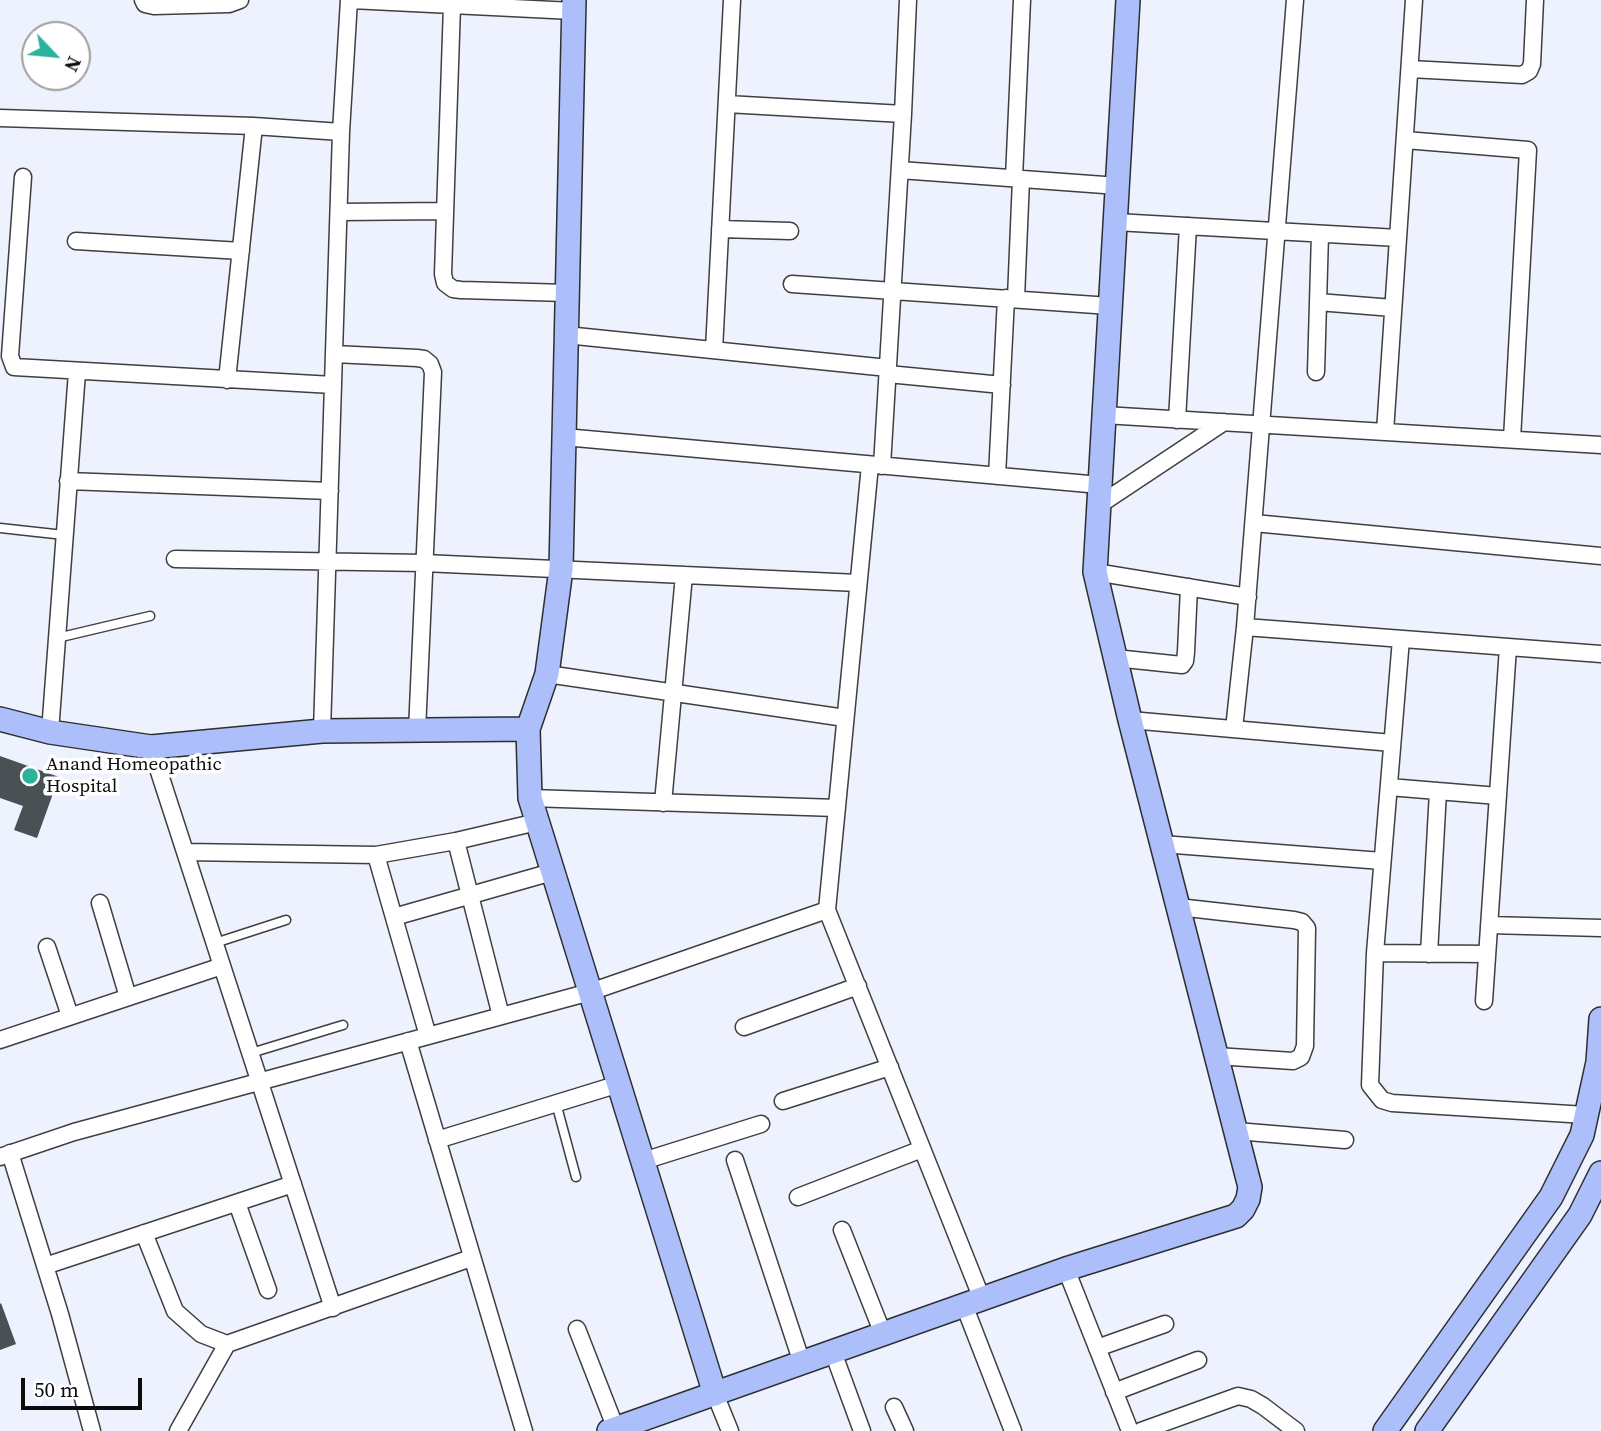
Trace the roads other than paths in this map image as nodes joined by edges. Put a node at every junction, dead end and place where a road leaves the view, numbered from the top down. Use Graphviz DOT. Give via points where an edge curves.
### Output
graph roads {
  1 [pos="143,0"];
  2 [pos="240,0"];
  3 [pos="350,0"];
  4 [pos="732,0"];
  5 [pos="908,0"];
  6 [pos="1022,0"];
  7 [pos="1129,0"];
  8 [pos="1295,0"];
  9 [pos="1414,0"];
  10 [pos="1535,0"];
  11 [pos="452,5"];
  12 [pos="574,6"];
  13 [pos="1410,69"];
  14 [pos="727,104"];
  15 [pos="903,114"];
  16 [pos="0,118"];
  17 [pos="254,126"];
  18 [pos="341,132"];
  19 [pos="1405,140"];
  20 [pos="900,170"];
  21 [pos="23,177"];
  22 [pos="1017,179"];
  23 [pos="1118,186"];
  24 [pos="445,211"];
  25 [pos="339,212"];
  26 [pos="1116,222"];
  27 [pos="1188,226"];
  28 [pos="720,229"];
  29 [pos="1277,231"];
  30 [pos="790,232"];
  31 [pos="1320,234"];
  32 [pos="1398,238"];
  33 [pos="76,242"];
  34 [pos="241,251"];
  35 [pos="792,284"];
  36 [pos="893,289"];
  37 [pos="567,293"];
  38 [pos="1011,298"];
  39 [pos="1318,302"];
  40 [pos="1110,306"];
  41 [pos="1393,309"];
  42 [pos="7,314"];
  43 [pos="566,335"];
  44 [pos="714,350"];
  45 [pos="334,355"];
  46 [pos="888,371"];
  47 [pos="76,372"];
  48 [pos="1316,373"];
  49 [pos="227,380"];
  50 [pos="333,385"];
  51 [pos="1002,385"];
  52 [pos="1104,415"];
  53 [pos="1177,420"];
  54 [pos="1224,422"];
  55 [pos="1262,424"];
  56 [pos="1385,432"];
  57 [pos="564,438"];
  58 [pos="1512,439"];
  59 [pos="1601,445"];
  60 [pos="876,465"];
  61 [pos="998,476"];
  62 [pos="68,481"];
  63 [pos="330,491"];
  64 [pos="1100,495"];
  65 [pos="1254,523"];
  66 [pos="0,528"];
  67 [pos="64,536"];
  68 [pos="1601,556"];
  69 [pos="175,559"];
  70 [pos="328,561"];
  71 [pos="424,563"];
  72 [pos="561,569"];
  73 [pos="1095,572"];
  74 [pos="684,575"];
  75 [pos="858,583"];
  76 [pos="1189,587"];
  77 [pos="1248,597"];
  78 [pos="150,616"];
  79 [pos="1245,627"];
  80 [pos="57,638"];
  81 [pos="1401,639"];
  82 [pos="1508,647"];
  83 [pos="1601,654"];
  84 [pos="1115,658"];
  85 [pos="547,674"];
  86 [pos="673,693"];
  87 [pos="845,718"];
  88 [pos="0,719"];
  89 [pos="1130,720"];
  90 [pos="528,729"];
  91 [pos="1234,729"];
  92 [pos="416,731"];
  93 [pos="50,732"];
  94 [pos="322,732"];
  95 [pos="1392,743"];
  96 [pos="151,747"];
  97 [pos="1389,787"];
  98 [pos="1438,791"];
  99 [pos="1498,796"];
  100 [pos="530,798"];
  101 [pos="663,803"];
  102 [pos="837,808"];
  103 [pos="537,822"];
  104 [pos="456,841"];
  105 [pos="1162,844"];
  106 [pos="186,852"];
  107 [pos="376,855"];
  108 [pos="1382,861"];
  109 [pos="552,872"];
  110 [pos="468,894"];
  111 [pos="100,903"];
  112 [pos="1178,907"];
  113 [pos="827,910"];
  114 [pos="394,917"];
  115 [pos="286,920"];
  116 [pos="1489,925"];
  117 [pos="1601,928"];
  118 [pos="215,943"];
  119 [pos="47,947"];
  120 [pos="1375,953"];
  121 [pos="1429,954"];
  122 [pos="1487,954"];
  123 [pos="222,966"];
  124 [pos="858,986"];
  125 [pos="590,992"];
  126 [pos="128,997"];
  127 [pos="1484,1001"];
  128 [pos="70,1016"];
  129 [pos="501,1016"];
  130 [pos="1601,1019"];
  131 [pos="343,1025"];
  132 [pos="744,1027"];
  133 [pos="428,1036"];
  134 [pos="0,1040"];
  135 [pos="408,1041"];
  136 [pos="251,1053"];
  137 [pos="1216,1056"];
  138 [pos="890,1067"];
  139 [pos="260,1082"];
  140 [pos="619,1084"];
  141 [pos="783,1101"];
  142 [pos="556,1103"];
  143 [pos="1586,1115"];
  144 [pos="761,1124"];
  145 [pos="1236,1130"];
  146 [pos="437,1140"];
  147 [pos="1345,1140"];
  148 [pos="922,1149"];
  149 [pos="5,1155"];
  150 [pos="735,1160"];
  151 [pos="643,1161"];
  152 [pos="1601,1173"];
  153 [pos="576,1177"];
  154 [pos="293,1184"];
  155 [pos="799,1197"];
  156 [pos="237,1203"];
  157 [pos="842,1230"];
  158 [pos="144,1233"];
  159 [pos="471,1258"];
  160 [pos="45,1266"];
  161 [pos="1066,1269"];
  162 [pos="268,1290"];
  163 [pos="973,1302"];
  164 [pos="333,1308"];
  165 [pos="1165,1324"];
  166 [pos="577,1329"];
  167 [pos="883,1335"];
  168 [pos="227,1344"];
  169 [pos="1097,1348"];
  170 [pos="832,1352"];
  171 [pos="1198,1360"];
  172 [pos="802,1363"];
  173 [pos="1114,1392"];
  174 [pos="715,1394"];
  175 [pos="894,1407"];
  176 [pos="612,1430"];
  177 [pos="92,1431"];
  178 [pos="178,1431"];
  179 [pos="524,1431"];
  180 [pos="730,1431"];
  181 [pos="862,1431"];
  182 [pos="905,1431"];
  183 [pos="1013,1431"];
  184 [pos="1130,1431"];
  185 [pos="1141,1431"];
  186 [pos="1296,1431"];
  187 [pos="1385,1431"];
  188 [pos="1427,1431"];
  1 -- 2 [label="street" via="154,6"];
  3 -- 11 [label="street"];
  3 -- 18 [label="street"];
  4 -- 14 [label="street"];
  5 -- 15 [label="street"];
  6 -- 22 [label="street"];
  7 -- 23 [label="street"];
  8 -- 29 [label="street"];
  9 -- 13 [label="street"];
  10 -- 13 [label="street" via="1532,64 1522,75"];
  11 -- 12 [label="street"];
  11 -- 24 [label="street"];
  12 -- 37 [label="street"];
  13 -- 19 [label="street"];
  14 -- 15 [label="street"];
  14 -- 28 [label="street"];
  15 -- 20 [label="street"];
  16 -- 17 [label="street"];
  17 -- 18 [label="street"];
  17 -- 34 [label="street"];
  18 -- 25 [label="street"];
  19 -- 32 [label="street"];
  19 -- 58 [label="street" via="1528,150"];
  20 -- 22 [label="street"];
  20 -- 36 [label="street"];
  21 -- 42 [label="street"];
  22 -- 23 [label="street"];
  22 -- 38 [label="street"];
  23 -- 26 [label="street"];
  24 -- 25 [label="street"];
  24 -- 37 [label="street" via="443,274 453,289"];
  25 -- 45 [label="street"];
  26 -- 27 [label="street"];
  26 -- 40 [label="street"];
  27 -- 29 [label="street"];
  27 -- 53 [label="street"];
  28 -- 30 [label="street"];
  28 -- 44 [label="street"];
  29 -- 31 [label="street"];
  29 -- 55 [label="street"];
  31 -- 32 [label="street"];
  31 -- 39 [label="street"];
  32 -- 41 [label="street"];
  33 -- 34 [label="street"];
  34 -- 49 [label="street"];
  35 -- 36 [label="street"];
  36 -- 38 [label="street"];
  36 -- 46 [label="street"];
  37 -- 43 [label="street"];
  38 -- 40 [label="street"];
  38 -- 51 [label="street"];
  39 -- 41 [label="street"];
  39 -- 48 [label="street"];
  40 -- 52 [label="street"];
  41 -- 56 [label="street"];
  42 -- 47 [label="street" via="14,367"];
  43 -- 44 [label="street"];
  43 -- 57 [label="street"];
  44 -- 46 [label="street"];
  45 -- 50 [label="street"];
  45 -- 71 [label="street" via="417,358 430,364"];
  46 -- 51 [label="street"];
  46 -- 60 [label="street"];
  47 -- 49 [label="street"];
  47 -- 62 [label="street"];
  49 -- 50 [label="street"];
  50 -- 63 [label="street"];
  51 -- 61 [label="street"];
  52 -- 53 [label="street"];
  52 -- 64 [label="street"];
  53 -- 54 [label="street"];
  54 -- 55 [label="street"];
  54 -- 64 [label="street"];
  55 -- 56 [label="street"];
  55 -- 65 [label="street"];
  56 -- 58 [label="street"];
  57 -- 60 [label="street"];
  57 -- 72 [label="street"];
  58 -- 59 [label="street"];
  60 -- 61 [label="street"];
  60 -- 75 [label="street"];
  61 -- 64 [label="street"];
  62 -- 63 [label="street"];
  62 -- 67 [label="street"];
  63 -- 70 [label="street"];
  64 -- 73 [label="street"];
  65 -- 68 [label="street"];
  65 -- 77 [label="street"];
  66 -- 67 [label="lane"];
  67 -- 80 [label="street"];
  69 -- 70 [label="street"];
  70 -- 71 [label="street"];
  70 -- 94 [label="street"];
  71 -- 72 [label="street"];
  71 -- 92 [label="street"];
  72 -- 74 [label="street"];
  72 -- 85 [label="street"];
  73 -- 76 [label="street"];
  73 -- 84 [label="street"];
  74 -- 75 [label="street"];
  74 -- 86 [label="street"];
  75 -- 87 [label="street"];
  76 -- 77 [label="street"];
  76 -- 84 [label="street" via="1182,665"];
  77 -- 79 [label="street"];
  78 -- 80 [label="lane"];
  79 -- 81 [label="street"];
  79 -- 91 [label="street"];
  80 -- 93 [label="street"];
  81 -- 82 [label="street"];
  81 -- 95 [label="street"];
  82 -- 83 [label="street"];
  82 -- 99 [label="street"];
  84 -- 89 [label="street"];
  85 -- 86 [label="street"];
  85 -- 90 [label="street"];
  86 -- 87 [label="street"];
  86 -- 101 [label="street"];
  87 -- 102 [label="street"];
  88 -- 93 [label="street"];
  89 -- 91 [label="street"];
  89 -- 105 [label="street"];
  90 -- 92 [label="street"];
  90 -- 100 [label="street"];
  91 -- 95 [label="street"];
  92 -- 94 [label="street"];
  93 -- 96 [label="street"];
  94 -- 96 [label="street"];
  95 -- 97 [label="street"];
  96 -- 106 [label="street"];
  97 -- 98 [label="street"];
  97 -- 108 [label="street"];
  98 -- 99 [label="street"];
  98 -- 121 [label="street"];
  99 -- 116 [label="street"];
  100 -- 101 [label="street"];
  100 -- 103 [label="street"];
  101 -- 102 [label="street"];
  102 -- 113 [label="street"];
  103 -- 104 [label="street"];
  103 -- 109 [label="street"];
  104 -- 107 [label="street"];
  104 -- 110 [label="street"];
  105 -- 108 [label="street"];
  105 -- 112 [label="street"];
  106 -- 107 [label="street"];
  106 -- 118 [label="street"];
  107 -- 114 [label="street"];
  108 -- 120 [label="street"];
  109 -- 110 [label="street"];
  109 -- 125 [label="street"];
  110 -- 114 [label="street"];
  110 -- 129 [label="street"];
  111 -- 126 [label="street"];
  112 -- 137 [label="street"];
  112 -- 137 [label="street" via="1294,920 1307,928 1301,1057 1293,1061"];
  113 -- 124 [label="street"];
  113 -- 125 [label="street"];
  114 -- 133 [label="street"];
  115 -- 118 [label="lane"];
  116 -- 117 [label="street"];
  116 -- 122 [label="street"];
  118 -- 123 [label="street"];
  119 -- 128 [label="street"];
  120 -- 121 [label="street"];
  120 -- 143 [label="street" via="1370,1086 1382,1100"];
  121 -- 122 [label="street"];
  122 -- 127 [label="street"];
  123 -- 126 [label="street"];
  123 -- 136 [label="street"];
  124 -- 132 [label="street"];
  124 -- 138 [label="street"];
  125 -- 129 [label="street"];
  125 -- 140 [label="street"];
  126 -- 128 [label="street"];
  128 -- 134 [label="street"];
  129 -- 133 [label="street"];
  130 -- 143 [label="street" via="1598,1062"];
  131 -- 136 [label="lane"];
  133 -- 135 [label="street"];
  135 -- 139 [label="street"];
  135 -- 146 [label="street"];
  136 -- 139 [label="street"];
  137 -- 145 [label="street"];
  138 -- 141 [label="street"];
  138 -- 148 [label="street"];
  139 -- 149 [label="street"];
  139 -- 154 [label="street"];
  140 -- 142 [label="street"];
  140 -- 151 [label="street"];
  142 -- 146 [label="street"];
  142 -- 153 [label="lane"];
  143 -- 187 [label="street" via="1582,1135 1551,1197"];
  144 -- 151 [label="street"];
  145 -- 147 [label="street"];
  145 -- 161 [label="street" via="1250,1187 1244,1209 1236,1216"];
  146 -- 159 [label="street"];
  148 -- 155 [label="street"];
  148 -- 163 [label="street"];
  149 -- 160 [label="street"];
  150 -- 172 [label="street"];
  151 -- 174 [label="street"];
  152 -- 188 [label="street" via="1580,1215"];
  154 -- 156 [label="street"];
  154 -- 164 [label="street"];
  156 -- 158 [label="street"];
  156 -- 162 [label="street"];
  157 -- 167 [label="street"];
  158 -- 160 [label="street"];
  158 -- 168 [label="street" via="175,1311 201,1335"];
  159 -- 164 [label="street"];
  159 -- 179 [label="street"];
  160 -- 177 [label="street"];
  161 -- 163 [label="street"];
  161 -- 169 [label="street"];
  163 -- 167 [label="street"];
  163 -- 183 [label="street"];
  164 -- 168 [label="street"];
  165 -- 169 [label="street"];
  166 -- 176 [label="street"];
  167 -- 170 [label="street"];
  168 -- 178 [label="street"];
  169 -- 173 [label="street"];
  170 -- 172 [label="street"];
  170 -- 181 [label="street"];
  171 -- 173 [label="street"];
  172 -- 174 [label="street"];
  173 -- 184 [label="street"];
  174 -- 176 [label="street"];
  174 -- 180 [label="street"];
  175 -- 182 [label="street"];
  185 -- 186 [label="street" via="1238,1396 1263,1406"];
}
